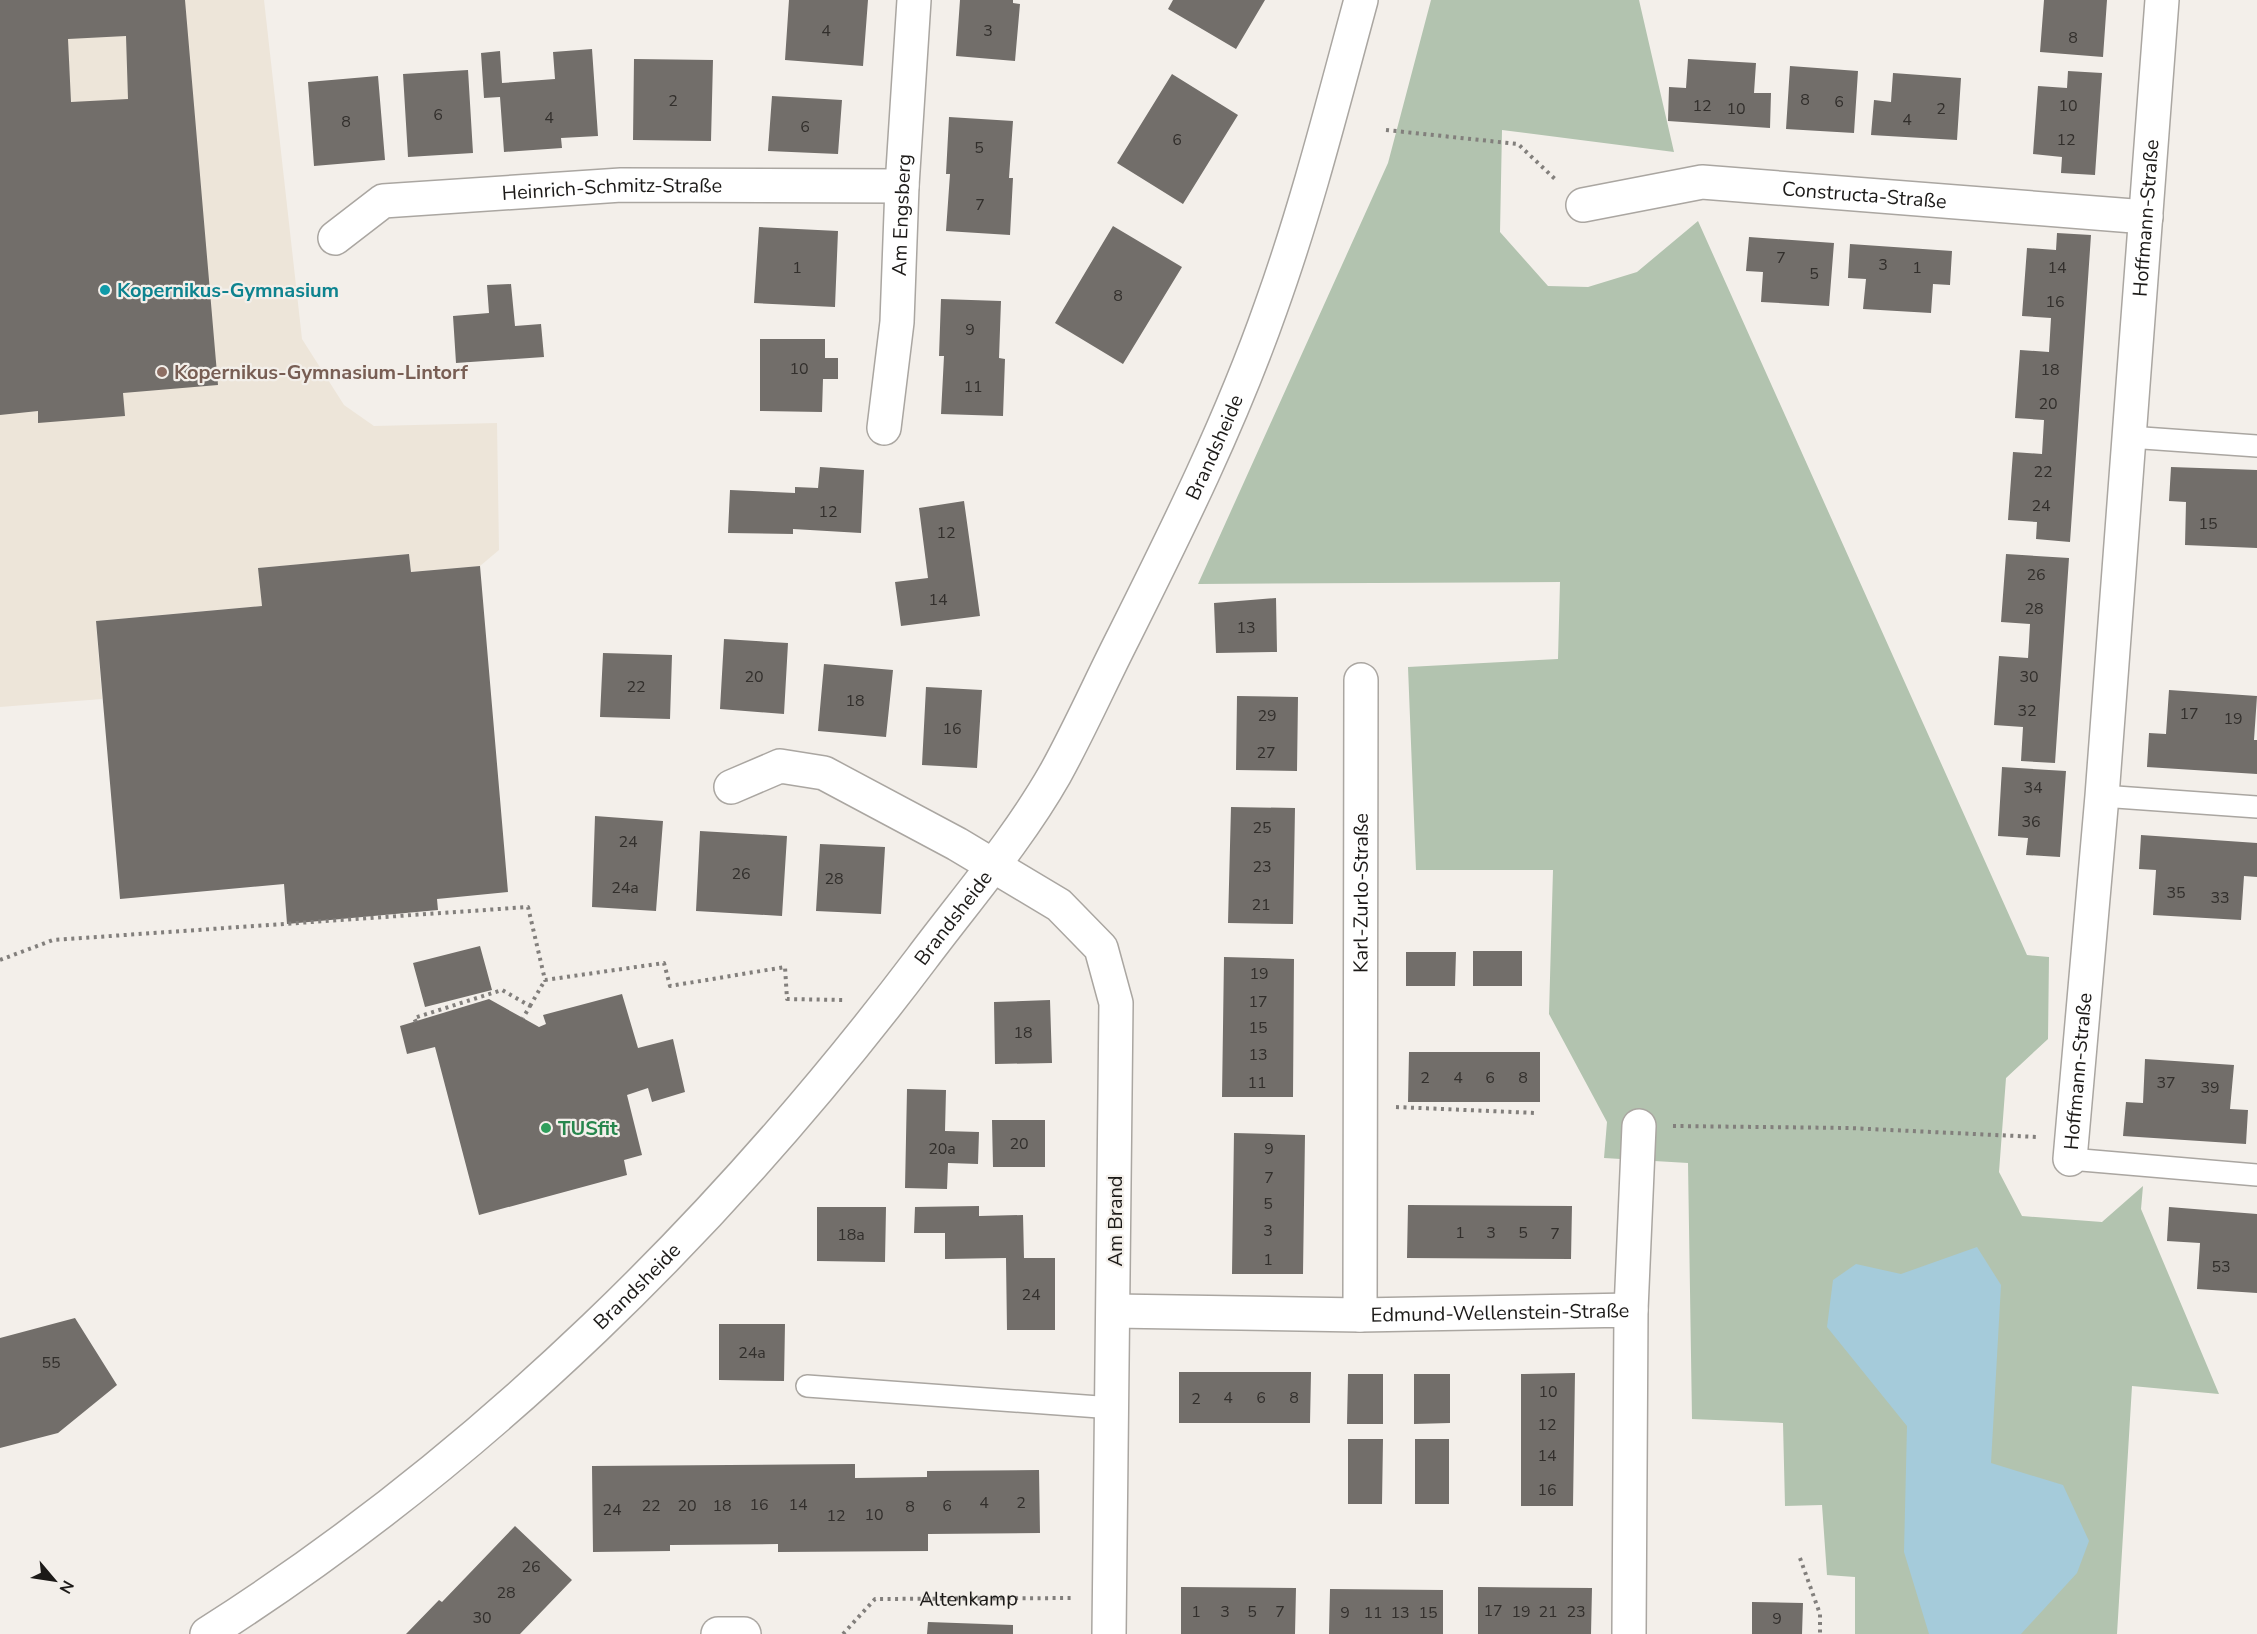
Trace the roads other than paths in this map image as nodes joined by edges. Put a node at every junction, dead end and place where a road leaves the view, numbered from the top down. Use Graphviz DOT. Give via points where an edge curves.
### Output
graph roads {
  1 [pos="914,0"];
  2 [pos="1361,0"];
  3 [pos="2162,0"];
  4 [pos="902,186"];
  5 [pos="1582,206"];
  6 [pos="2146,217"];
  7 [pos="335,238"];
  8 [pos="884,428"];
  9 [pos="2129,436"];
  10 [pos="2257,446"];
  11 [pos="1361,680"];
  12 [pos="731,787"];
  13 [pos="2102,796"];
  14 [pos="2257,807"];
  15 [pos="993,864"];
  16 [pos="1639,1126"];
  17 [pos="2072,1149"];
  18 [pos="2257,1175"];
  19 [pos="1631,1310"];
  20 [pos="1114,1311"];
  21 [pos="1360,1315"];
  22 [pos="807,1386"];
  23 [pos="1113,1408"];
  24 [pos="207,1634"];
  25 [pos="718,1634"];
  26 [pos="744,1634"];
  27 [pos="1109,1634"];
  28 [pos="1629,1634"];
  1 -- 4 [label="street, Am Engsberg"];
  2 -- 15 [label="street, Brandsheide" via="1297,226 1231,414 1054,776"];
  3 -- 6 [label="street, Hoffmann-Straße"];
  4 -- 7 [label="street, Heinrich-Schmitz-Straße" via="621,184 383,201"];
  4 -- 8 [label="street, Am Engsberg" via="897,322"];
  5 -- 6 [label="street, Constructa-Straße" via="1702,182"];
  6 -- 9 [label="street, Hoffmann-Straße"];
  9 -- 10 [label="lane"];
  9 -- 13 [label="street, Hoffmann-Straße"];
  11 -- 21 [label="street, Karl-Zurlo-Straße"];
  12 -- 15 [label="street, Brandsheide" via="780,766 824,773"];
  13 -- 14 [label="lane"];
  13 -- 17 [label="street, Hoffmann-Straße"];
  15 -- 20 [label="street, Am Brand" via="1059,905 1101,948 1116,1003"];
  15 -- 24 [label="street, Brandsheide" via="890,1001 782,1133 716,1206 574,1348 364,1526"];
  16 -- 19 [label="street"];
  17 -- 18 [label="lane, Hoffmann-Straße"];
  19 -- 21 [label="street, Edmund-Wellenstein-Straße"];
  19 -- 28 [label="street, Edmund-Wellenstein-Straße"];
  20 -- 21 [label="street, Edmund-Wellenstein-Straße"];
  20 -- 23 [label="street, Am Brand"];
  22 -- 23 [label="lane"];
  23 -- 27 [label="street, Am Brand"];
  25 -- 26 [label="street"];
}
